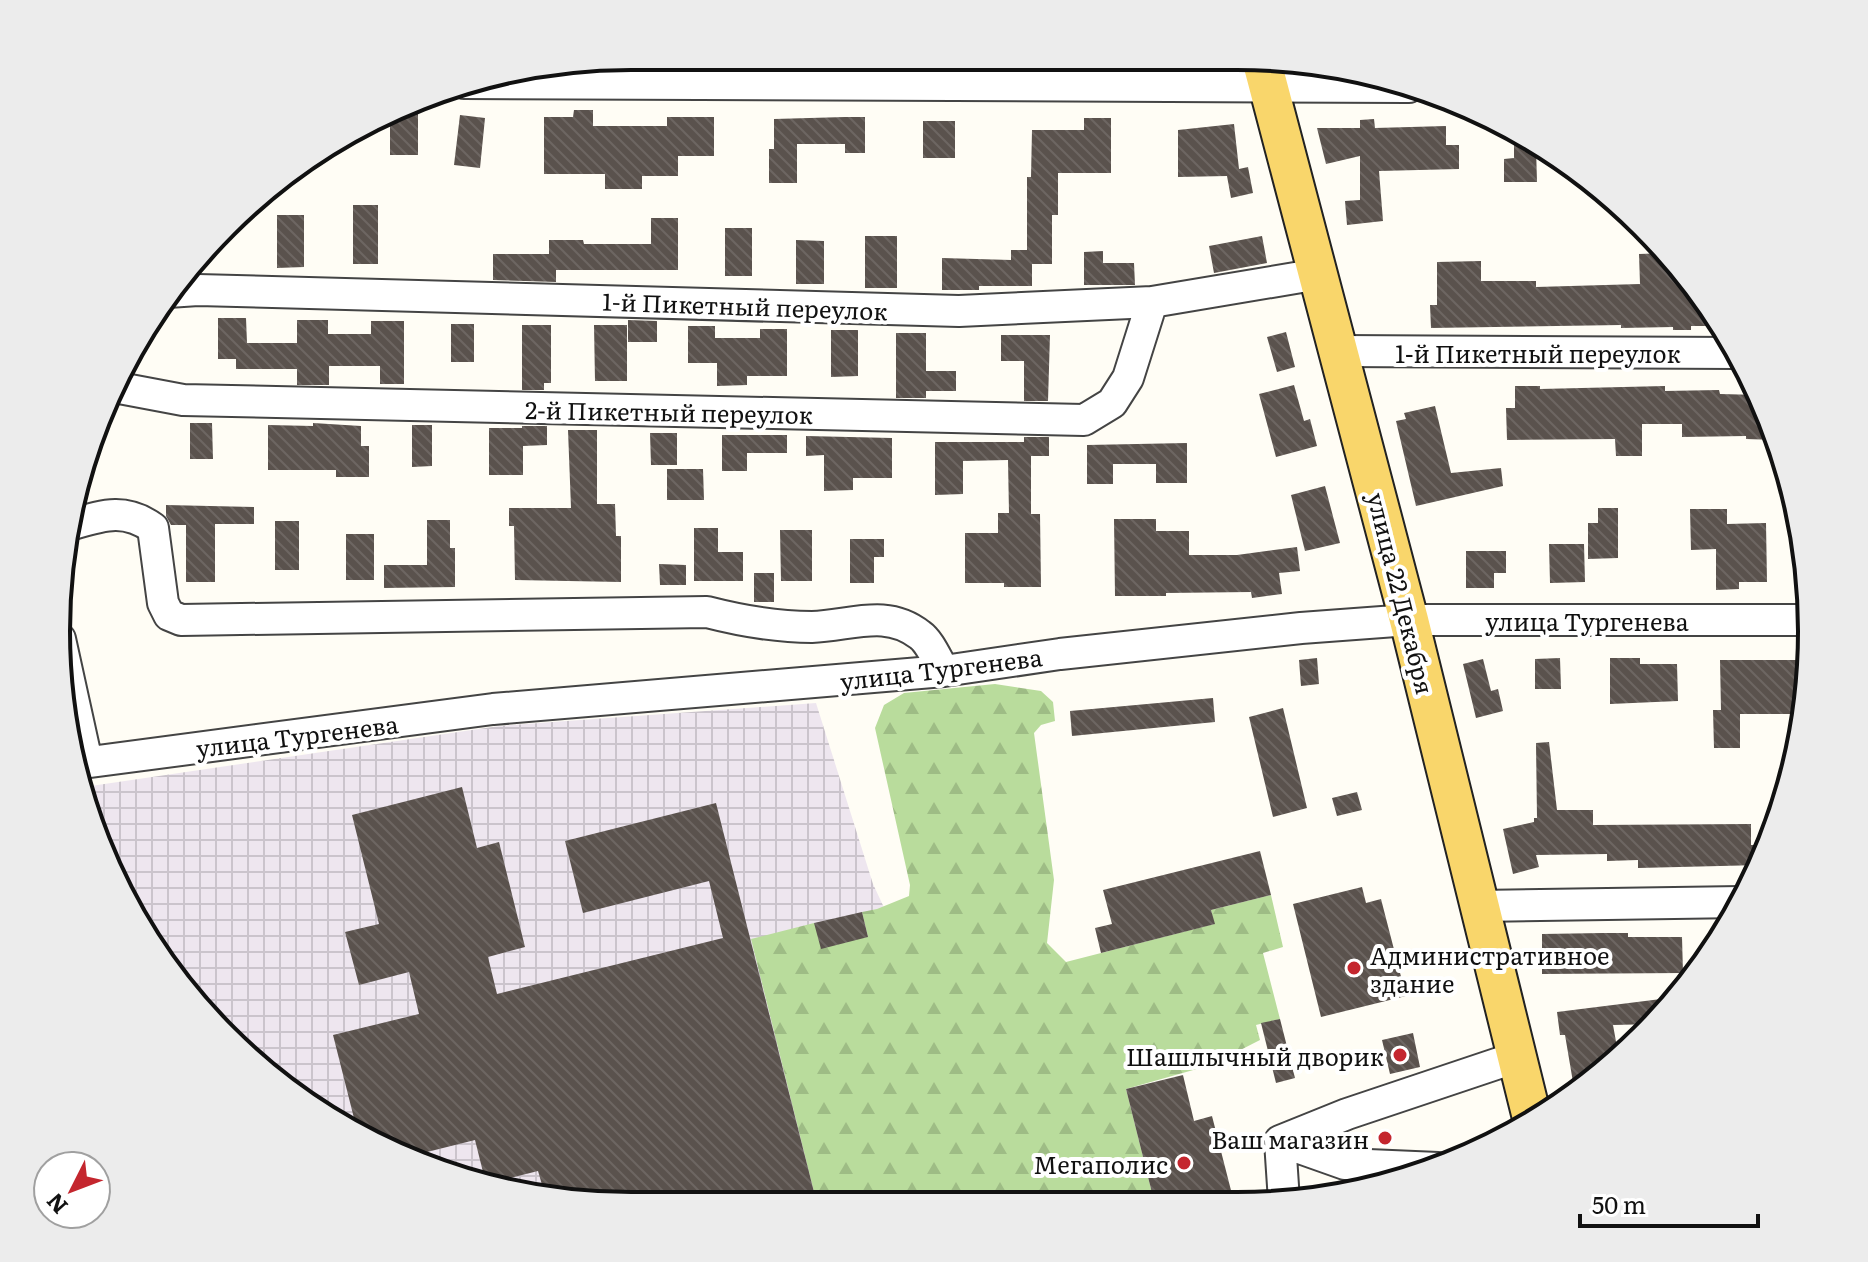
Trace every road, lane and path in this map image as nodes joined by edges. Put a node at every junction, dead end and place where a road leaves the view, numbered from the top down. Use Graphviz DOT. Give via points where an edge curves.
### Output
graph roads {
  1 [pos="1266,76"];
  2 [pos="515,83"];
  3 [pos="1354,83"];
  4 [pos="1319,274"];
  5 [pos="185,291"];
  6 [pos="1152,302"];
  7 [pos="1340,351"];
  8 [pos="1724,353"];
  9 [pos="125,389"];
  10 [pos="81,522"];
  11 [pos="1409,620"];
  12 [pos="1798,620"];
  13 [pos="944,671"];
  14 [pos="86,762"];
  15 [pos="1728,902"];
  16 [pos="1479,906"];
  17 [pos="1517,1057"];
  18 [pos="1530,1109"];
  19 [pos="1280,1141"];
  20 [pos="1403,1166"];
  21 [pos="1283,1190"];
  1 -- 2 [label="street"];
  1 -- 3 [label="street"];
  1 -- 4 [label="main road, улица 22 Декабря"];
  4 -- 6 [label="street, 1-й Пикетный переулок"];
  4 -- 7 [label="main road, улица 22 Декабря"];
  5 -- 6 [label="street, 1-й Пикетный переулок" via="959,311"];
  6 -- 9 [label="street, 2-й Пикетный переулок" via="1128,378 1112,403 1084,420 183,400"];
  7 -- 8 [label="street, 1-й Пикетный переулок"];
  7 -- 11 [label="main road, улица 22 Декабря"];
  10 -- 13 [label="street" via="104,515 138,517 153,528 163,603 169,615 181,620 707,612 749,623 814,627 892,620 922,635"];
  11 -- 12 [label="street, улица Тургенева"];
  11 -- 13 [label="street, улица Тургенева"];
  11 -- 16 [label="main road, улица 22 Декабря"];
  13 -- 14 [label="street, улица Тургенева" via="493,709"];
  15 -- 16 [label="street"];
  16 -- 17 [label="main road, улица 22 Декабря"];
  17 -- 18 [label="main road, улица 22 Декабря"];
  17 -- 19 [label="street"];
  19 -- 20 [label="street" via="1345,1164"];
  19 -- 21 [label="street"];
}
